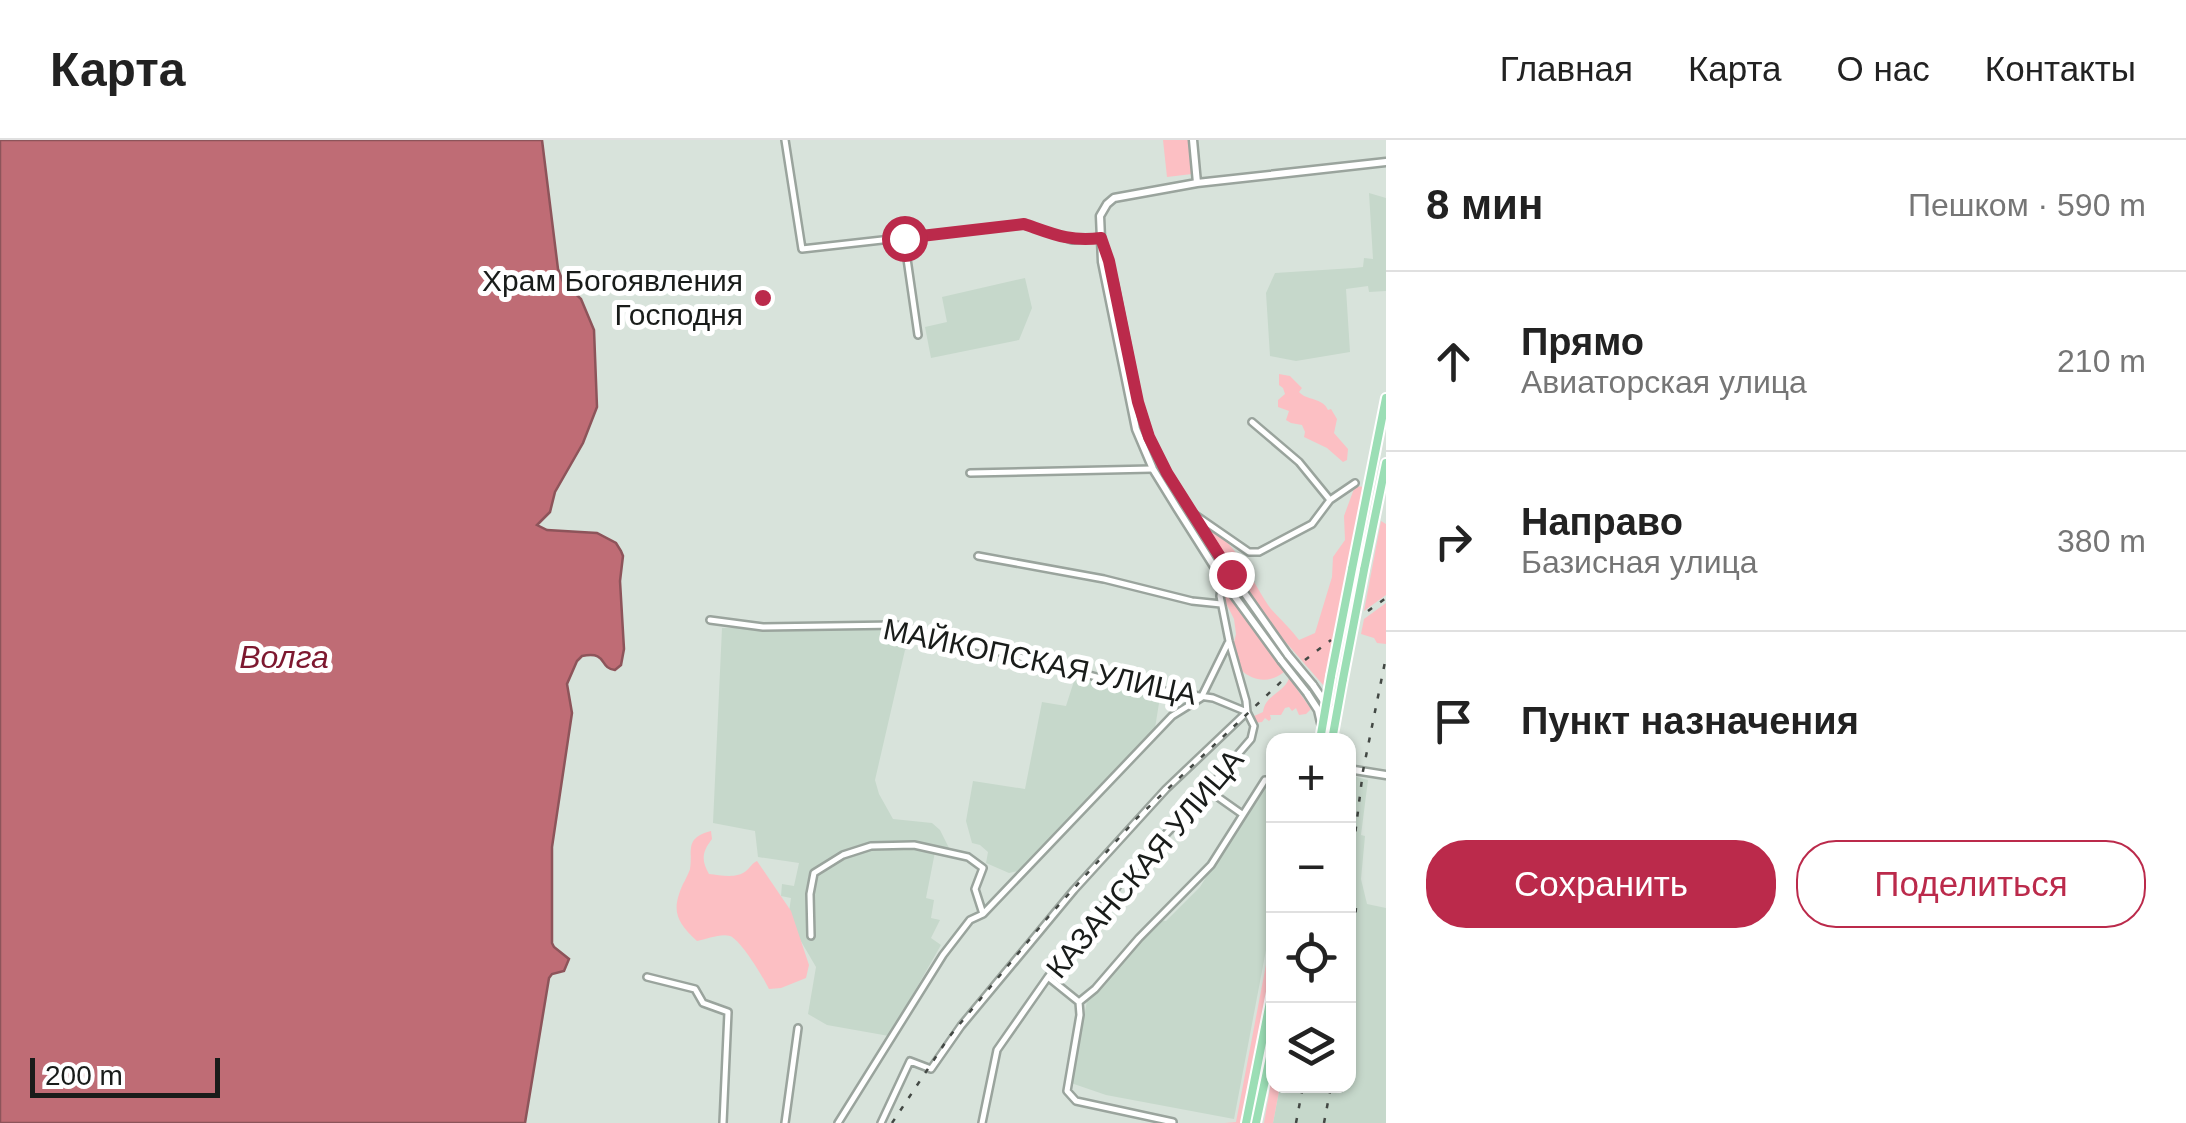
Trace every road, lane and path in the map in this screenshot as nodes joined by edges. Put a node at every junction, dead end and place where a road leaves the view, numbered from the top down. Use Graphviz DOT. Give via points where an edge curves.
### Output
graph roads {
  1 [pos="786,140"];
  2 [pos="1193,140"];
  3 [pos="1386,162"];
  4 [pos="1197,183"];
  5 [pos="904,238"];
  6 [pos="1102,242"];
  7 [pos="918,336"];
  8 [pos="1386,398"];
  9 [pos="1252,422"];
  10 [pos="1386,463"];
  11 [pos="1153,469"];
  12 [pos="970,473"];
  13 [pos="1356,483"];
  14 [pos="1330,500"];
  15 [pos="1192,512"];
  16 [pos="978,556"];
  17 [pos="1231,574"];
  18 [pos="1222,579"];
  19 [pos="1221,604"];
  20 [pos="710,620"];
  21 [pos="1229,641"];
  22 [pos="1284,658"];
  23 [pos="1315,688"];
  24 [pos="1329,688"];
  25 [pos="1201,698"];
  26 [pos="1328,710"];
  27 [pos="1246,712"];
  28 [pos="1321,733"];
  29 [pos="1333,733"];
  30 [pos="1356,770"];
  31 [pos="1386,775"];
  32 [pos="1266,780"];
  33 [pos="1208,790"];
  34 [pos="1242,814"];
  35 [pos="983,914"];
  36 [pos="811,936"];
  37 [pos="647,977"];
  38 [pos="1048,977"];
  39 [pos="1079,1002"];
  40 [pos="1270,1003"];
  41 [pos="798,1028"];
  42 [pos="1266,1076"];
  43 [pos="1153,1120"];
  44 [pos="1174,1122"];
  45 [pos="725,1123"];
  46 [pos="785,1123"];
  47 [pos="838,1123"];
  48 [pos="882,1123"];
  49 [pos="982,1123"];
  50 [pos="1246,1123"];
  51 [pos="1256,1123"];
  1 -- 5 [label="street" via="802,249"];
  2 -- 4 [label="street"];
  3 -- 4 [label="street"];
  4 -- 6 [label="street" via="1114,198 1100,216"];
  5 -- 6 [label="street" via="1024,224"];
  5 -- 7 [label="street"];
  6 -- 11 [label="street" via="1129,402"];
  6 -- 15 [label="street" via="1149,437"];
  8 -- 24 [label="main road, bridge"];
  9 -- 14 [label="street"];
  10 -- 26 [label="main road, bridge" via="1343,679"];
  11 -- 12 [label="street"];
  11 -- 18 [label="street"];
  13 -- 14 [label="street"];
  14 -- 15 [label="street" via="1312,524 1259,552 1249,552"];
  15 -- 17 [label="street"];
  16 -- 19 [label="street"];
  17 -- 18 [label="street"];
  17 -- 22 [label="street"];
  18 -- 19 [label="street"];
  18 -- 22 [label="street"];
  19 -- 21 [label="street"];
  20 -- 25 [label="street, МАЙКОПСКАЯ УЛИЦА" via="762,627 897,625"];
  21 -- 25 [label="street"];
  21 -- 27 [label="street"];
  22 -- 23 [label="street, bridge"];
  22 -- 26 [label="street, bridge" via="1307,693"];
  23 -- 24 [label="street"];
  23 -- 26 [label="street"];
  24 -- 26 [label="main road"];
  25 -- 27 [label="street, МАЙКОПСКАЯ УЛИЦА"];
  25 -- 35 [label="street" via="1172,716"];
  26 -- 28 [label="main road"];
  26 -- 29 [label="main road"];
  27 -- 33 [label="street, КАЗАНСКАЯ УЛИЦА" via="1254,726 1251,739"];
  27 -- 48 [label="street" via="1074,890 932,1069 910,1061"];
  30 -- 31 [label="street"];
  32 -- 34 [label="street"];
  33 -- 34 [label="street"];
  33 -- 38 [label="street, КАЗАНСКАЯ УЛИЦА" via="1120,883"];
  34 -- 39 [label="street" via="1211,865"];
  35 -- 36 [label="street" via="975,890 983,868 968,858 914,845 871,846 814,873"];
  35 -- 47 [label="street" via="970,920 943,955"];
  37 -- 45 [label="street" via="695,989 703,1003 728,1012"];
  38 -- 39 [label="street"];
  38 -- 49 [label="street, КАЗАНСКАЯ УЛИЦА" via="996,1050"];
  39 -- 43 [label="street" via="1067,1091 1076,1101"];
  40 -- 50 [label="main road"];
  41 -- 46 [label="street"];
  42 -- 51 [label="main road"];
  43 -- 44 [label="street"];
}
